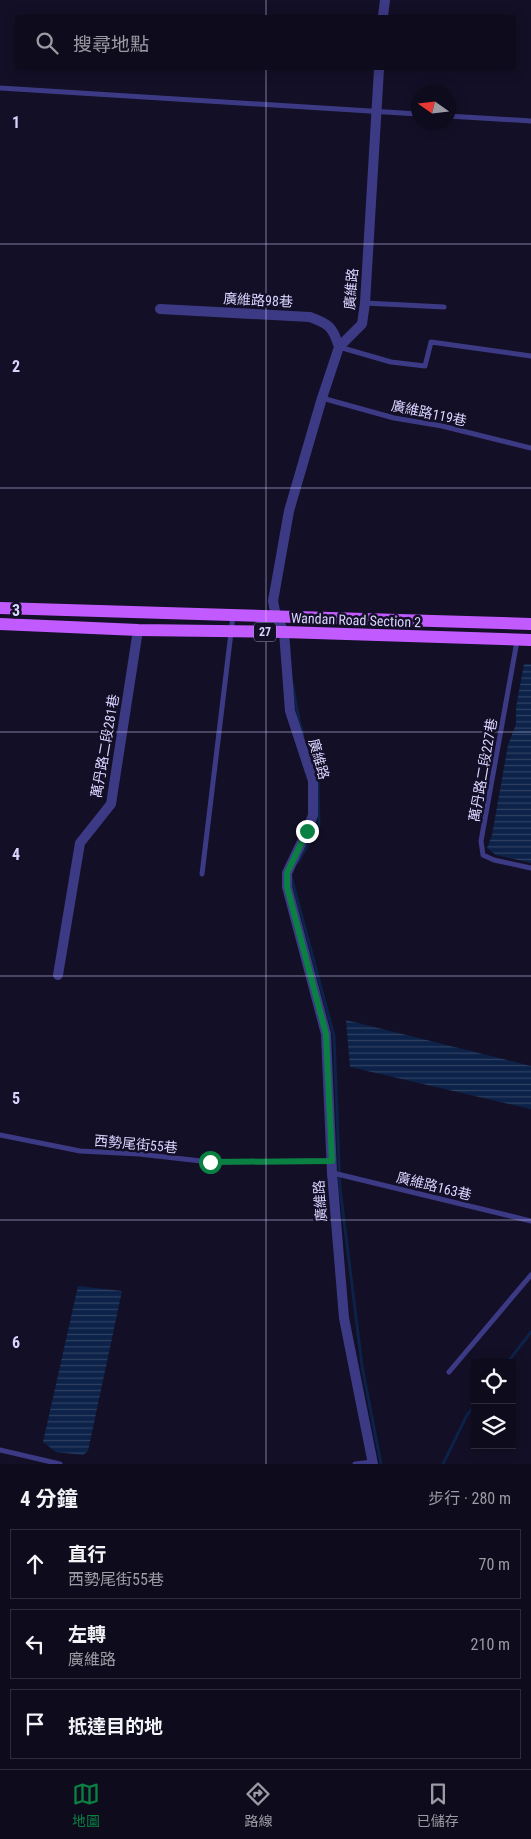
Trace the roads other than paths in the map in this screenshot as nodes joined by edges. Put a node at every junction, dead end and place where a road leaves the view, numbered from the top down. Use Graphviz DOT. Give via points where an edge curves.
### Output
graph roads {
  1 [pos="385,0"];
  2 [pos="384,15"];
  3 [pos="379,70"];
  4 [pos="0,88"];
  5 [pos="375,112"];
  6 [pos="411,114"];
  7 [pos="456,116"];
  8 [pos="531,121"];
  9 [pos="365,303"];
  10 [pos="444,306"];
  11 [pos="160,309"];
  12 [pos="339,347"];
  13 [pos="531,356"];
  14 [pos="322,398"];
  15 [pos="531,448"];
  16 [pos="0,608"];
  17 [pos="233,616"];
  18 [pos="276,616"];
  19 [pos="0,624"];
  20 [pos="531,624"];
  21 [pos="138,630"];
  22 [pos="231,632"];
  23 [pos="284,632"];
  24 [pos="518,640"];
  25 [pos="531,640"];
  26 [pos="531,868"];
  27 [pos="202,874"];
  28 [pos="58,975"];
  29 [pos="0,1135"];
  30 [pos="332,1161"];
  31 [pos="332,1173"];
  32 [pos="531,1222"];
  33 [pos="531,1275"];
  34 [pos="449,1372"];
  35 [pos="0,1450"];
  36 [pos="373,1463"];
  37 [pos="60,1464"];
  38 [pos="355,1464"];
  1 -- 2 [label="street"];
  3 -- 5 [label="street, 廣維路"];
  4 -- 5 [label="lane"];
  5 -- 6 [label="lane"];
  5 -- 9 [label="street, 廣維路"];
  7 -- 8 [label="lane"];
  9 -- 10 [label="lane"];
  9 -- 12 [label="street, 廣維路" via="362,324"];
  11 -- 12 [label="street, 廣維路98巷" via="310,317 327,324"];
  12 -- 13 [label="lane" via="391,362 426,366 430,342"];
  12 -- 14 [label="street, 廣維路"];
  14 -- 15 [label="lane, 廣維路119巷" via="394,418"];
  14 -- 18 [label="street, 廣維路" via="290,511 273,601"];
  16 -- 17 [label="main road, Wandan Road Section 2 / 27"];
  17 -- 18 [label="main road, Wandan Road Section 2 / 27"];
  17 -- 22 [label="lane"];
  18 -- 20 [label="main road, Wandan Road Section 2 / 27"];
  18 -- 23 [label="street, 廣維路"];
  19 -- 21 [label="main road, Wandan Road Section 2 / 27"];
  21 -- 22 [label="main road, Wandan Road Section 2 / 27"];
  21 -- 28 [label="street, 萬丹路二段281巷" via="111,804 80,843"];
  22 -- 23 [label="main road, Wandan Road Section 2 / 27"];
  22 -- 27 [label="lane"];
  23 -- 24 [label="main road, Wandan Road Section 2 / 27"];
  23 -- 30 [label="street, 廣維路" via="290,711 312,782 313,798 313,816 287,873 287,887 326,1034"];
  24 -- 25 [label="main road, Wandan Road Section 2 / 27"];
  24 -- 26 [label="lane, 萬丹路二段227巷" via="481,841 483,854 494,860"];
  29 -- 30 [label="lane, 西勢尾街55巷" via="80,1151 210,1162"];
  30 -- 31 [label="street, 廣維路"];
  31 -- 32 [label="lane, 廣維路163巷"];
  31 -- 36 [label="street, 廣維路" via="344,1318"];
  33 -- 34 [label="lane"];
  35 -- 37 [label="lane"];
  36 -- 38 [label="lane"];
}
